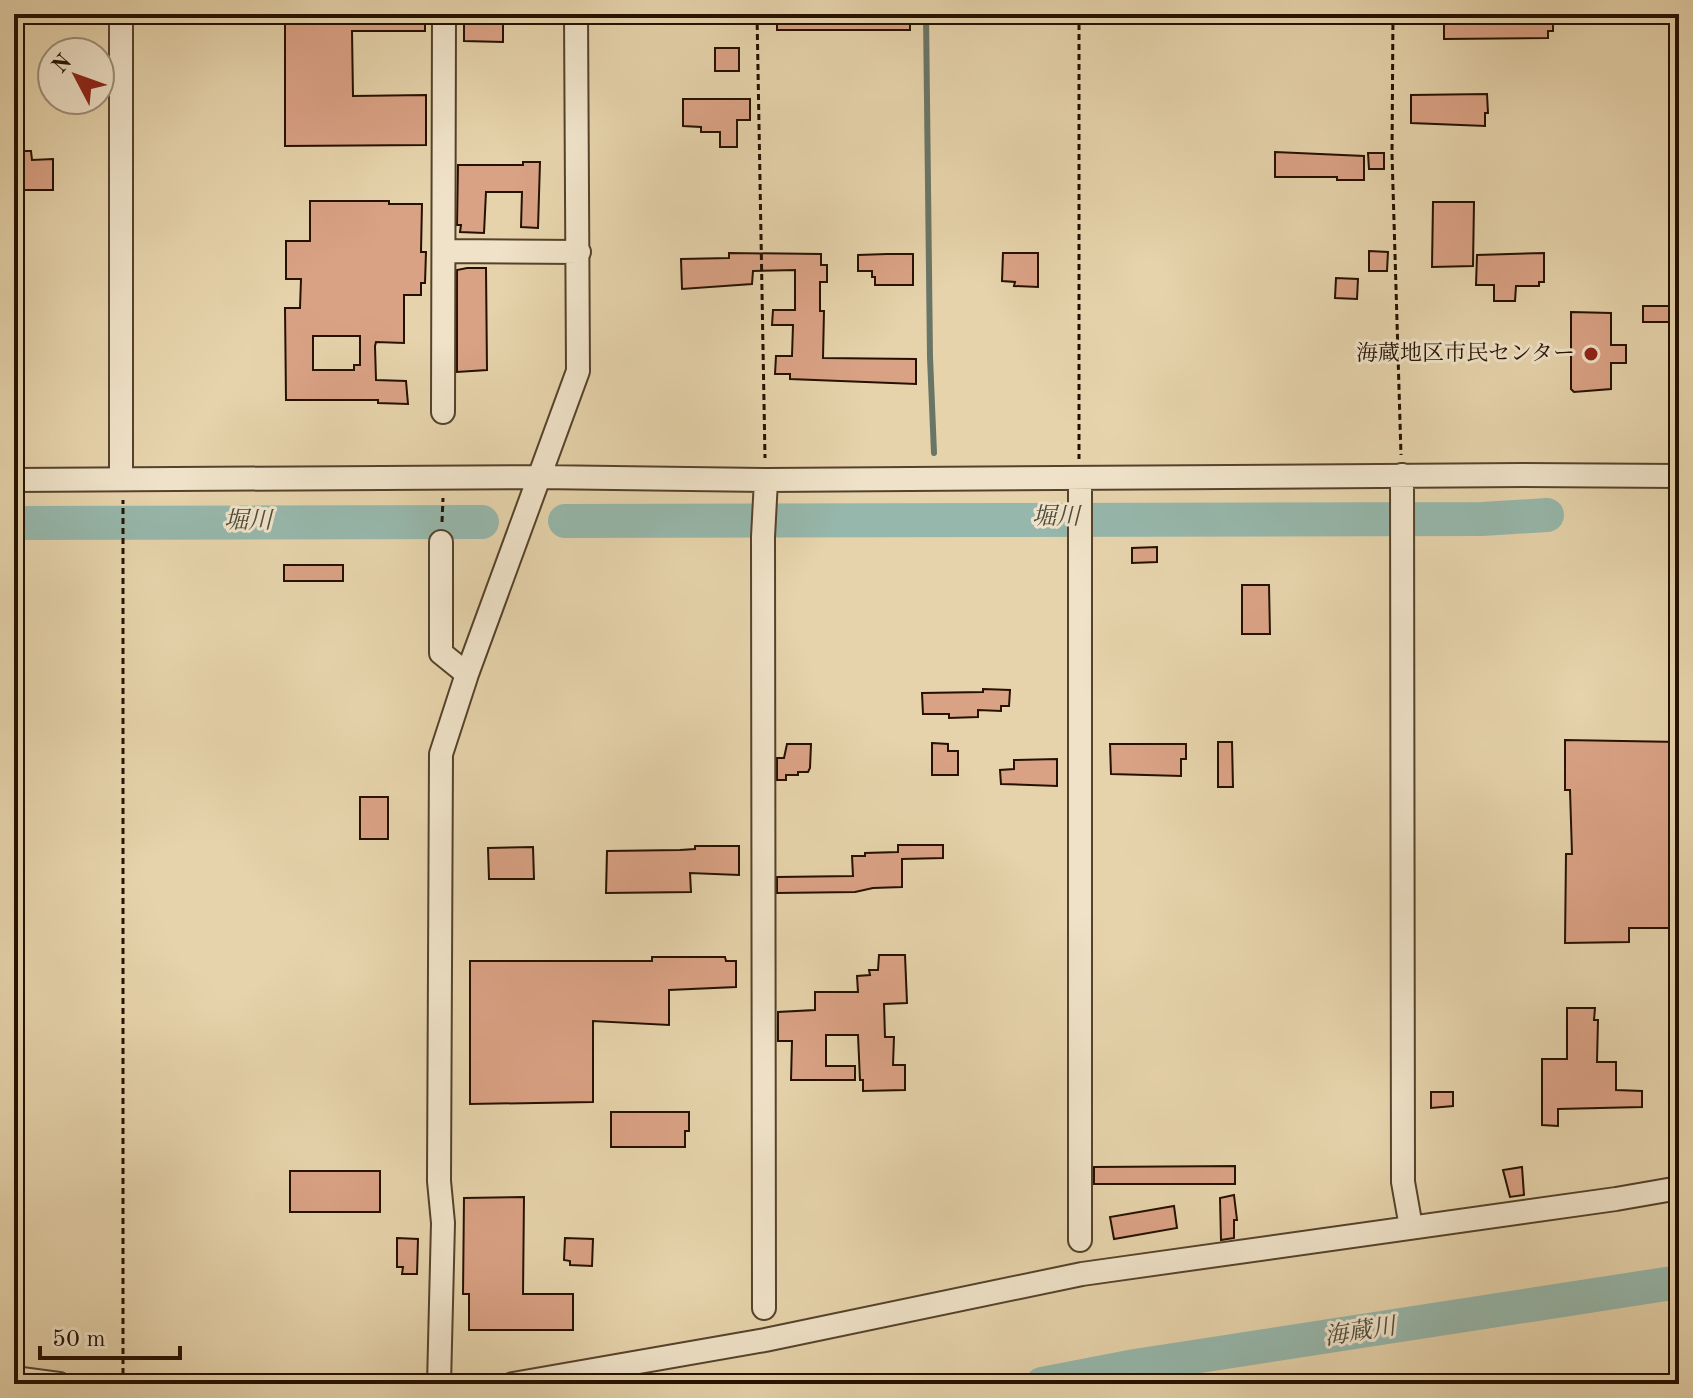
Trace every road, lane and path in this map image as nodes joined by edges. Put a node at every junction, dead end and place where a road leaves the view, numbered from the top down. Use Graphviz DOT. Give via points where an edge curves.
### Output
graph roads {
  1 [pos="121,14"];
  2 [pos="444,14"];
  3 [pos="576,14"];
  4 [pos="757,14"];
  5 [pos="1079,14"];
  6 [pos="1393,14"];
  7 [pos="445,251"];
  8 [pos="579,252"];
  9 [pos="443,412"];
  10 [pos="1402,475"];
  11 [pos="1679,476"];
  12 [pos="539,477"];
  13 [pos="14,480"];
  14 [pos="122,486"];
  15 [pos="765,487"];
  16 [pos="1079,487"];
  17 [pos="443,498"];
  18 [pos="441,542"];
  19 [pos="467,674"];
  20 [pos="1679,1188"];
  21 [pos="1411,1227"];
  22 [pos="1080,1240"];
  23 [pos="764,1308"];
  24 [pos="14,1378"];
  25 [pos="59,1384"];
  26 [pos="123,1384"];
  27 [pos="439,1384"];
  28 [pos="513,1384"];
  1 -- 14 [label="street"];
  2 -- 7 [label="street"];
  3 -- 8 [label="street"];
  4 -- 15 [label="path"];
  5 -- 16 [label="path"];
  6 -- 10 [label="path"];
  7 -- 8 [label="street"];
  7 -- 9 [label="street"];
  8 -- 12 [label="street" via="578,371"];
  10 -- 11 [label="street"];
  10 -- 16 [label="street"];
  10 -- 21 [label="street" via="1403,1182"];
  12 -- 14 [label="street"];
  12 -- 15 [label="street"];
  12 -- 19 [label="street"];
  13 -- 14 [label="street"];
  14 -- 26 [label="path"];
  15 -- 16 [label="street"];
  15 -- 23 [label="street"];
  16 -- 22 [label="street"];
  17 -- 18 [label="path"];
  18 -- 19 [label="street" via="441,653"];
  19 -- 27 [label="street" via="441,754"];
  20 -- 21 [label="street"];
  21 -- 28 [label="street" via="1082,1274 765,1340"];
  24 -- 25 [label="street"];
}
